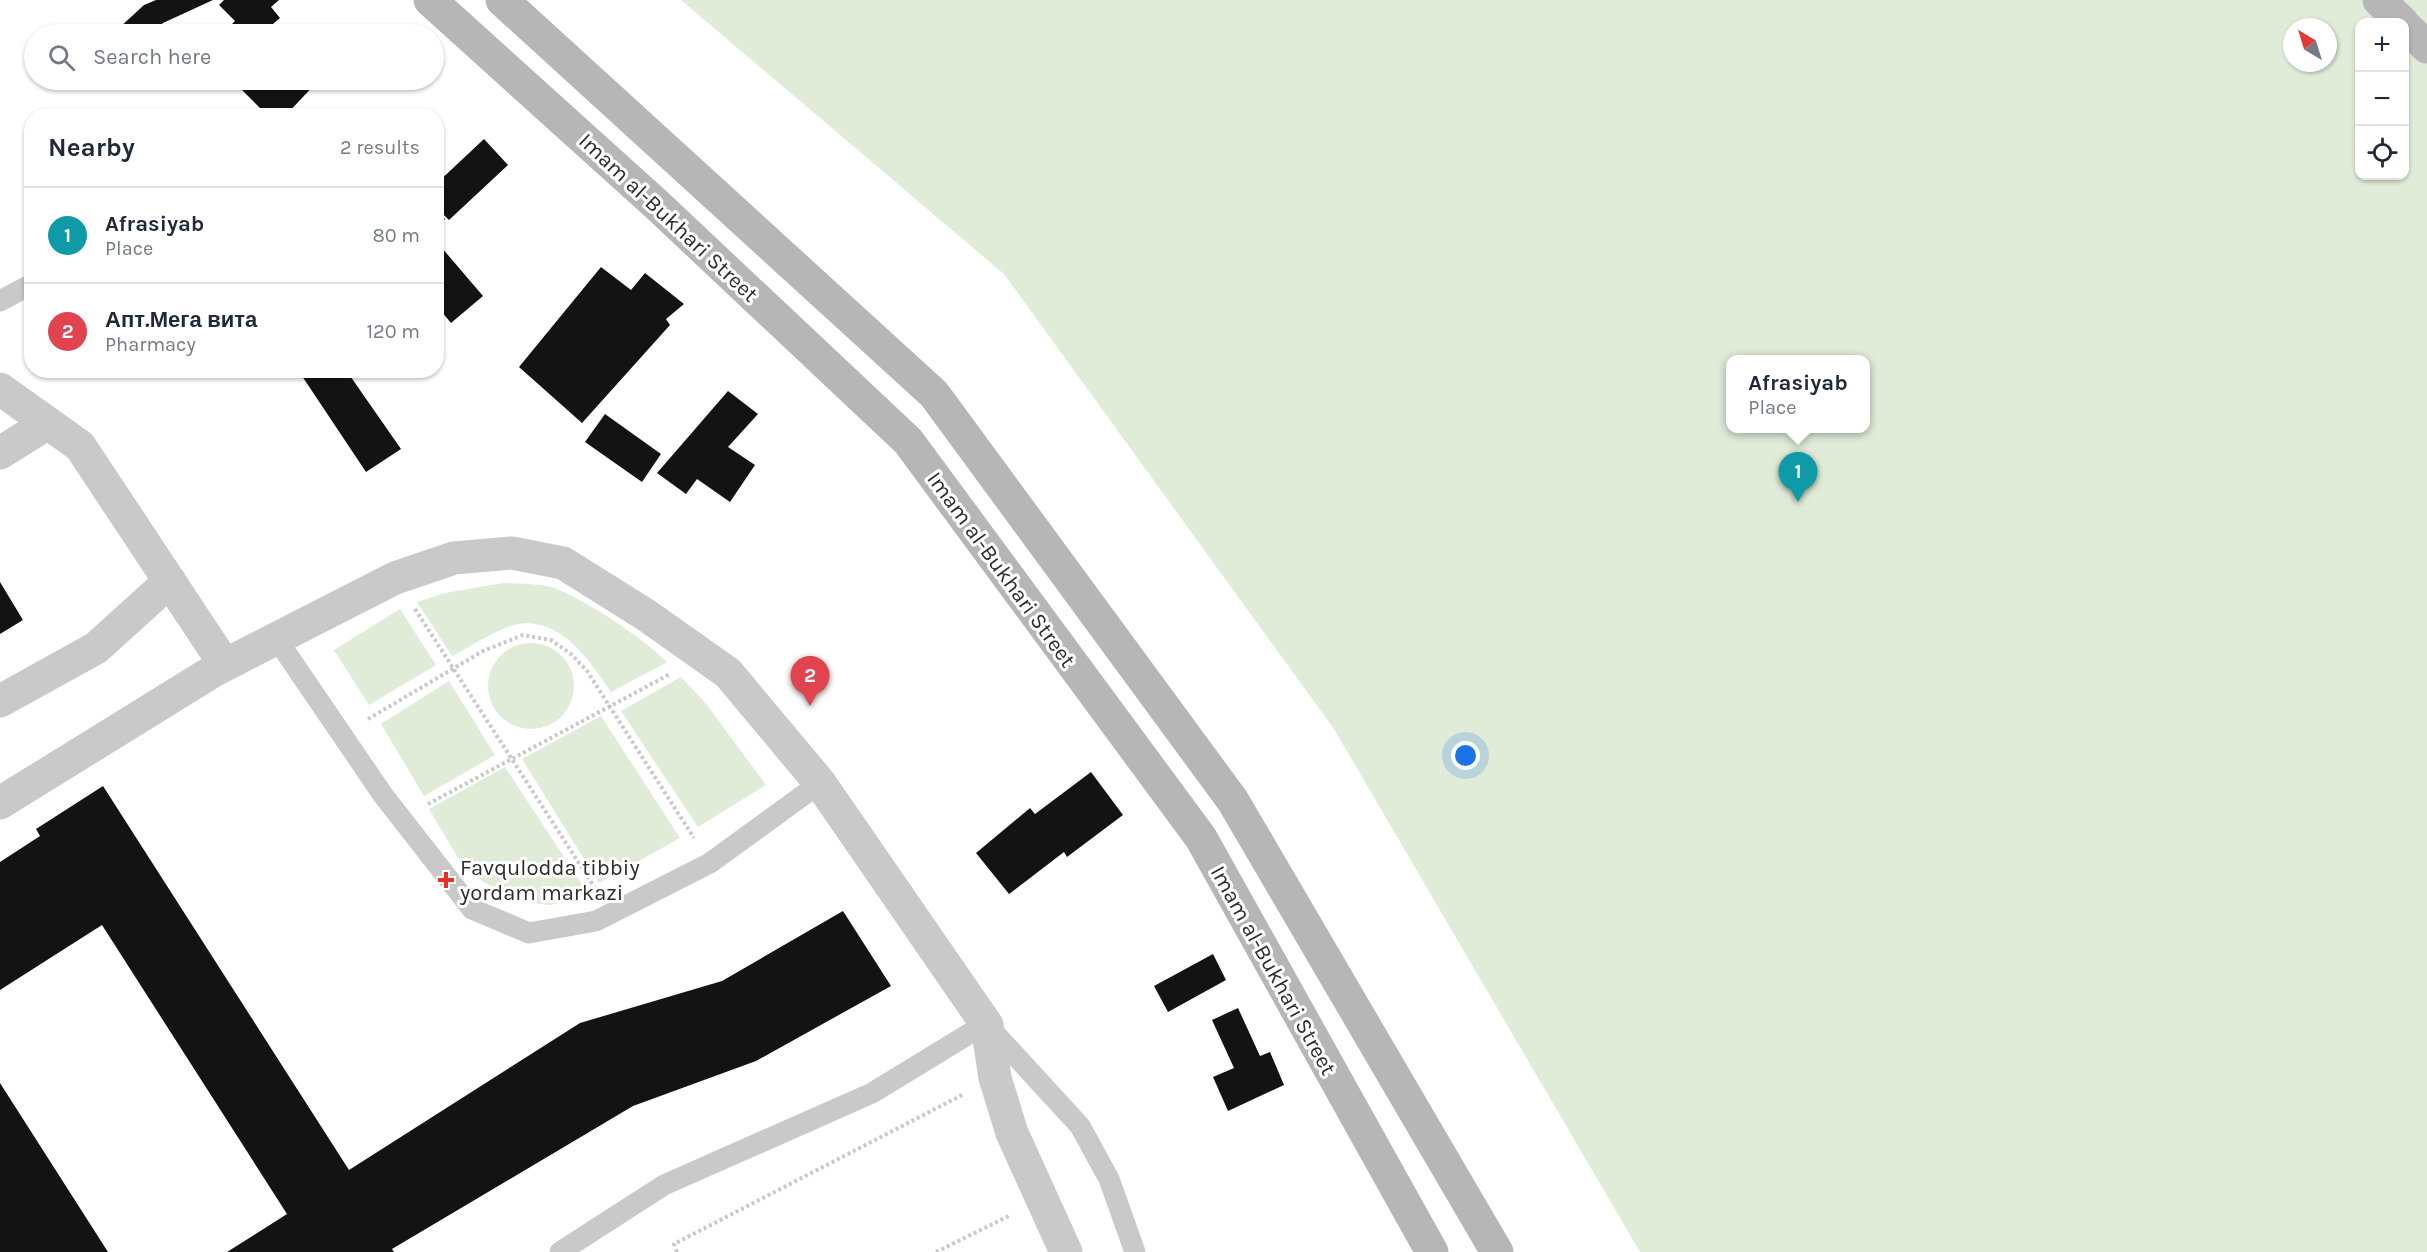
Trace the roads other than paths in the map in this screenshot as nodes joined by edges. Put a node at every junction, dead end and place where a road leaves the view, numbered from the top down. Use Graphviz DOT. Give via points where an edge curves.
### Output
graph roads {
  1 [pos="430,0"];
  2 [pos="502,0"];
  3 [pos="2379,0"];
  4 [pos="2397,18"];
  5 [pos="2409,30"];
  6 [pos="2427,47"];
  7 [pos="24,288"];
  8 [pos="0,301"];
  9 [pos="0,389"];
  10 [pos="48,423"];
  11 [pos="0,453"];
  12 [pos="170,581"];
  13 [pos="276,638"];
  14 [pos="225,665"];
  15 [pos="0,701"];
  16 [pos="820,783"];
  17 [pos="0,803"];
  18 [pos="980,1029"];
  19 [pos="560,1252"];
  20 [pos="1066,1252"];
  21 [pos="1135,1252"];
  22 [pos="1432,1252"];
  23 [pos="1497,1252"];
  1 -- 22 [label="main road, Imam al-Bukhari Street" via="656,204 908,441 1201,838"];
  2 -- 23 [label="main road, Imam al-Bukhari Street" via="934,394 1233,801"];
  3 -- 4 [label="main road"];
  5 -- 6 [label="main road"];
  7 -- 8 [label="lane"];
  9 -- 10 [label="street"];
  10 -- 11 [label="street"];
  10 -- 12 [label="street" via="80,446"];
  12 -- 14 [label="street"];
  12 -- 15 [label="street" via="96,648"];
  13 -- 14 [label="street"];
  13 -- 16 [label="street" via="395,578 454,558 512,553 563,563 728,673"];
  13 -- 16 [label="lane" via="401,819 471,909 529,933 596,921 611,914 710,862"];
  14 -- 17 [label="street"];
  16 -- 18 [label="street"];
  18 -- 19 [label="lane" via="872,1093 664,1185"];
  18 -- 20 [label="street" via="1012,1133"];
  18 -- 21 [label="lane" via="1080,1125 1109,1179"];
}
